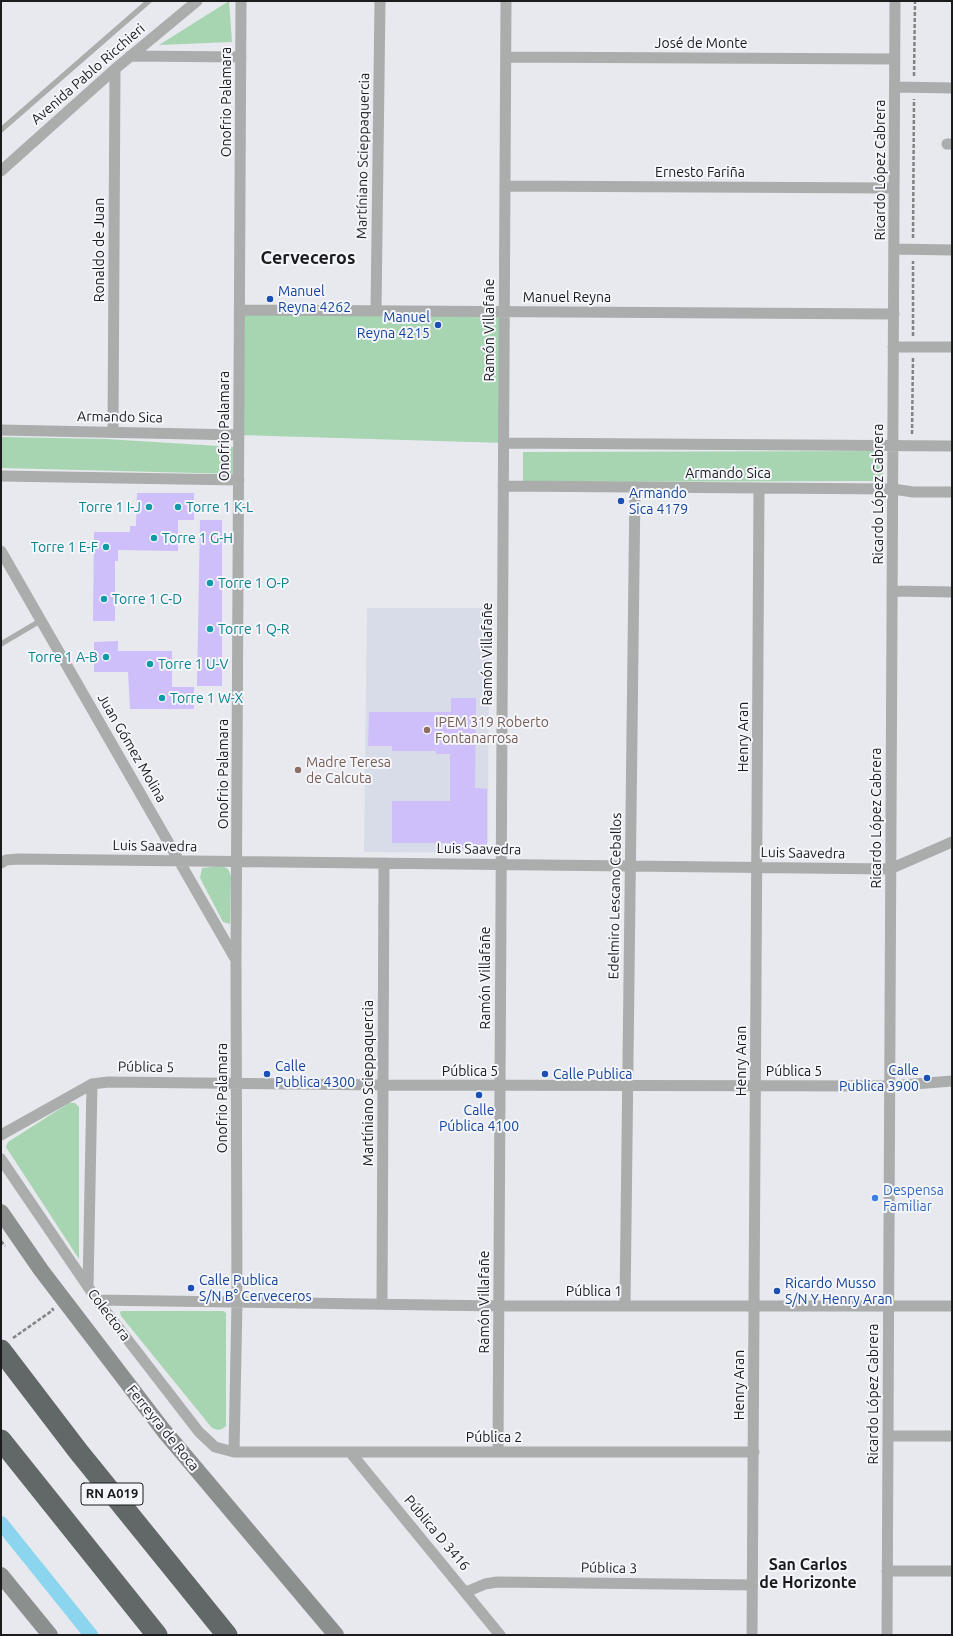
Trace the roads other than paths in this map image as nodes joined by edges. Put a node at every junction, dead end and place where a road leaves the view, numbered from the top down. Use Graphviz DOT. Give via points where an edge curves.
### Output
graph roads {
  1 [pos="149,1"];
  2 [pos="197,1"];
  3 [pos="242,1"];
  4 [pos="380,1"];
  5 [pos="506,1"];
  6 [pos="895,1"];
  7 [pos="130,56"];
  8 [pos="241,57"];
  9 [pos="506,57"];
  10 [pos="895,59"];
  11 [pos="115,69"];
  12 [pos="895,87"];
  13 [pos="952,88"];
  14 [pos="1,130"];
  15 [pos="1,171"];
  16 [pos="505,186"];
  17 [pos="894,188"];
  18 [pos="894,249"];
  19 [pos="952,250"];
  20 [pos="240,310"];
  21 [pos="376,311"];
  22 [pos="504,311"];
  23 [pos="894,314"];
  24 [pos="893,347"];
  25 [pos="952,347"];
  26 [pos="1,430"];
  27 [pos="113,432"];
  28 [pos="239,435"];
  29 [pos="504,443"];
  30 [pos="893,446"];
  31 [pos="952,446"];
  32 [pos="1,476"];
  33 [pos="239,480"];
  34 [pos="503,486"];
  35 [pos="634,487"];
  36 [pos="759,488"];
  37 [pos="893,489"];
  38 [pos="952,492"];
  39 [pos="1,551"];
  40 [pos="892,591"];
  41 [pos="952,592"];
  42 [pos="40,621"];
  43 [pos="1,644"];
  44 [pos="952,842"];
  45 [pos="179,861"];
  46 [pos="237,862"];
  47 [pos="1,863"];
  48 [pos="384,863"];
  49 [pos="501,864"];
  50 [pos="630,866"];
  51 [pos="757,867"];
  52 [pos="890,869"];
  53 [pos="236,960"];
  54 [pos="952,1081"];
  55 [pos="238,1083"];
  56 [pos="92,1084"];
  57 [pos="383,1085"];
  58 [pos="500,1086"];
  59 [pos="628,1086"];
  60 [pos="756,1086"];
  61 [pos="889,1086"];
  62 [pos="1,1135"];
  63 [pos="1,1159"];
  64 [pos="1,1212"];
  65 [pos="88,1287"];
  66 [pos="97,1300"];
  67 [pos="237,1302"];
  68 [pos="382,1304"];
  69 [pos="499,1306"];
  70 [pos="625,1306"];
  71 [pos="754,1306"];
  72 [pos="888,1306"];
  73 [pos="952,1306"];
  74 [pos="4,1346"];
  75 [pos="888,1436"];
  76 [pos="952,1436"];
  77 [pos="1,1440"];
  78 [pos="234,1452"];
  79 [pos="350,1452"];
  80 [pos="498,1452"];
  81 [pos="754,1452"];
  82 [pos="887,1571"];
  83 [pos="952,1571"];
  84 [pos="1,1575"];
  85 [pos="753,1585"];
  86 [pos="466,1592"];
  87 [pos="50,1635"];
  88 [pos="157,1635"];
  89 [pos="227,1635"];
  90 [pos="336,1635"];
  91 [pos="500,1635"];
  92 [pos="752,1635"];
  93 [pos="887,1635"];
  1 -- 14 [label="lane"];
  2 -- 7 [label="street, Avenida Pablo Ricchieri"];
  3 -- 8 [label="street, Onofrio Palamara"];
  4 -- 21 [label="street, Martíniano Scieppaquercia"];
  5 -- 9 [label="street, Ramón Villafañe"];
  6 -- 10 [label="street, Ricardo López Cabrera"];
  7 -- 8 [label="street"];
  7 -- 11 [label="street, Avenida Pablo Ricchieri"];
  8 -- 20 [label="street, Onofrio Palamara"];
  9 -- 10 [label="street, José de Monte"];
  9 -- 16 [label="street, Ramón Villafañe"];
  10 -- 12 [label="street, Ricardo López Cabrera"];
  11 -- 15 [label="street, Avenida Pablo Ricchieri"];
  11 -- 27 [label="street, Ronaldo de Juan"];
  12 -- 13 [label="street"];
  12 -- 17 [label="street, Ricardo López Cabrera"];
  16 -- 17 [label="street, Ernesto Fariña"];
  16 -- 22 [label="street, Ramón Villafañe"];
  17 -- 18 [label="street, Ricardo López Cabrera"];
  18 -- 19 [label="street"];
  18 -- 23 [label="street, Ricardo López Cabrera"];
  20 -- 21 [label="street, Manuel Reyna"];
  20 -- 28 [label="street, Onofrio Palamara"];
  21 -- 22 [label="street, Manuel Reyna"];
  22 -- 23 [label="street, Manuel Reyna"];
  22 -- 29 [label="street, Ramón Villafañe"];
  23 -- 24 [label="street, Ricardo López Cabrera"];
  24 -- 25 [label="street"];
  24 -- 30 [label="street, Ricardo López Cabrera"];
  26 -- 27 [label="street, Armando Sica"];
  27 -- 28 [label="street, Armando Sica"];
  28 -- 33 [label="street, Onofrio Palamara"];
  29 -- 30 [label="street, Armando Sica"];
  29 -- 34 [label="street, Ramón Villafañe"];
  30 -- 31 [label="street, Armando Sica"];
  30 -- 37 [label="street, Ricardo López Cabrera"];
  32 -- 33 [label="street"];
  33 -- 46 [label="street, Onofrio Palamara"];
  34 -- 35 [label="street, Armando Sica"];
  34 -- 49 [label="street, Ramón Villafañe"];
  35 -- 36 [label="street, Armando Sica"];
  35 -- 50 [label="street, Edelmiro Lescano Ceballos"];
  36 -- 37 [label="street, Armando Sica"];
  36 -- 51 [label="street, Henry Aran"];
  37 -- 38 [label="street, Armando Sica"];
  37 -- 40 [label="street, Ricardo López Cabrera"];
  39 -- 42 [label="street, Juan Gómez Molina"];
  40 -- 41 [label="street"];
  40 -- 52 [label="street, Ricardo López Cabrera"];
  42 -- 43 [label="lane"];
  42 -- 45 [label="street, Juan Gómez Molina"];
  44 -- 52 [label="street, Luis Saavedra"];
  45 -- 46 [label="street, Luis Saavedra"];
  45 -- 47 [label="street, Luis Saavedra" via="18,859"];
  45 -- 53 [label="street, Juan Gómez Molina"];
  46 -- 48 [label="street, Luis Saavedra"];
  46 -- 53 [label="street, Onofrio Palamara"];
  48 -- 49 [label="street, Luis Saavedra"];
  48 -- 57 [label="street, Martíniano Scieppaquercia"];
  49 -- 50 [label="street, Luis Saavedra"];
  49 -- 58 [label="street, Ramón Villafañe"];
  50 -- 51 [label="street, Luis Saavedra"];
  50 -- 59 [label="street, Edelmiro Lescano Ceballos"];
  51 -- 52 [label="street, Luis Saavedra"];
  51 -- 60 [label="street, Henry Aran"];
  52 -- 61 [label="street, Ricardo López Cabrera"];
  53 -- 55 [label="street, Onofrio Palamara"];
  54 -- 61 [label="street, Pública 5"];
  55 -- 56 [label="street, Pública 5"];
  55 -- 57 [label="street, Pública 5"];
  55 -- 67 [label="street, Onofrio Palamara"];
  56 -- 62 [label="street, Pública 5"];
  56 -- 65 [label="street"];
  57 -- 58 [label="street, Pública 5"];
  57 -- 68 [label="street, Martíniano Scieppaquercia"];
  58 -- 59 [label="street, Pública 5"];
  58 -- 69 [label="street, Ramón Villafañe"];
  59 -- 60 [label="street, Pública 5"];
  59 -- 70 [label="street, Edelmiro Lescano Ceballos"];
  60 -- 61 [label="street, Pública 5"];
  60 -- 71 [label="street, Henry Aran"];
  61 -- 72 [label="street, Ricardo López Cabrera"];
  63 -- 65 [label="street, Colectora"];
  64 -- 90 [label="street, Ferreyra de Roca" via="41,1270 164,1431"];
  65 -- 66 [label="street, Colectora"];
  66 -- 67 [label="street, Pública 1"];
  66 -- 78 [label="street, Colectora" via="199,1432 215,1447"];
  67 -- 68 [label="street, Pública 1"];
  67 -- 78 [label="street, Onofrio Palamara"];
  68 -- 69 [label="street, Pública 1"];
  69 -- 70 [label="street, Pública 1"];
  69 -- 80 [label="street, Ramón Villafañe"];
  70 -- 71 [label="street, Pública 1"];
  71 -- 72 [label="street, Pública 1"];
  71 -- 81 [label="street, Henry Aran"];
  72 -- 73 [label="street, Pública 1"];
  72 -- 75 [label="street, Ricardo López Cabrera"];
  74 -- 89 [label="highway, RN A019" via="78,1451"];
  75 -- 76 [label="street"];
  75 -- 82 [label="street, Ricardo López Cabrera"];
  77 -- 88 [label="highway"];
  78 -- 79 [label="street, Pública 2"];
  79 -- 80 [label="street, Pública 2"];
  79 -- 86 [label="street, Pública D 3416"];
  80 -- 81 [label="street, Pública 2"];
  81 -- 85 [label="street, Henry Aran"];
  82 -- 83 [label="street"];
  82 -- 93 [label="street, Ricardo López Cabrera"];
  84 -- 87 [label="street"];
  85 -- 86 [label="street, Pública 3" via="497,1582"];
  85 -- 92 [label="street, Henry Aran"];
  86 -- 91 [label="street, Pública D 3416"];
}
